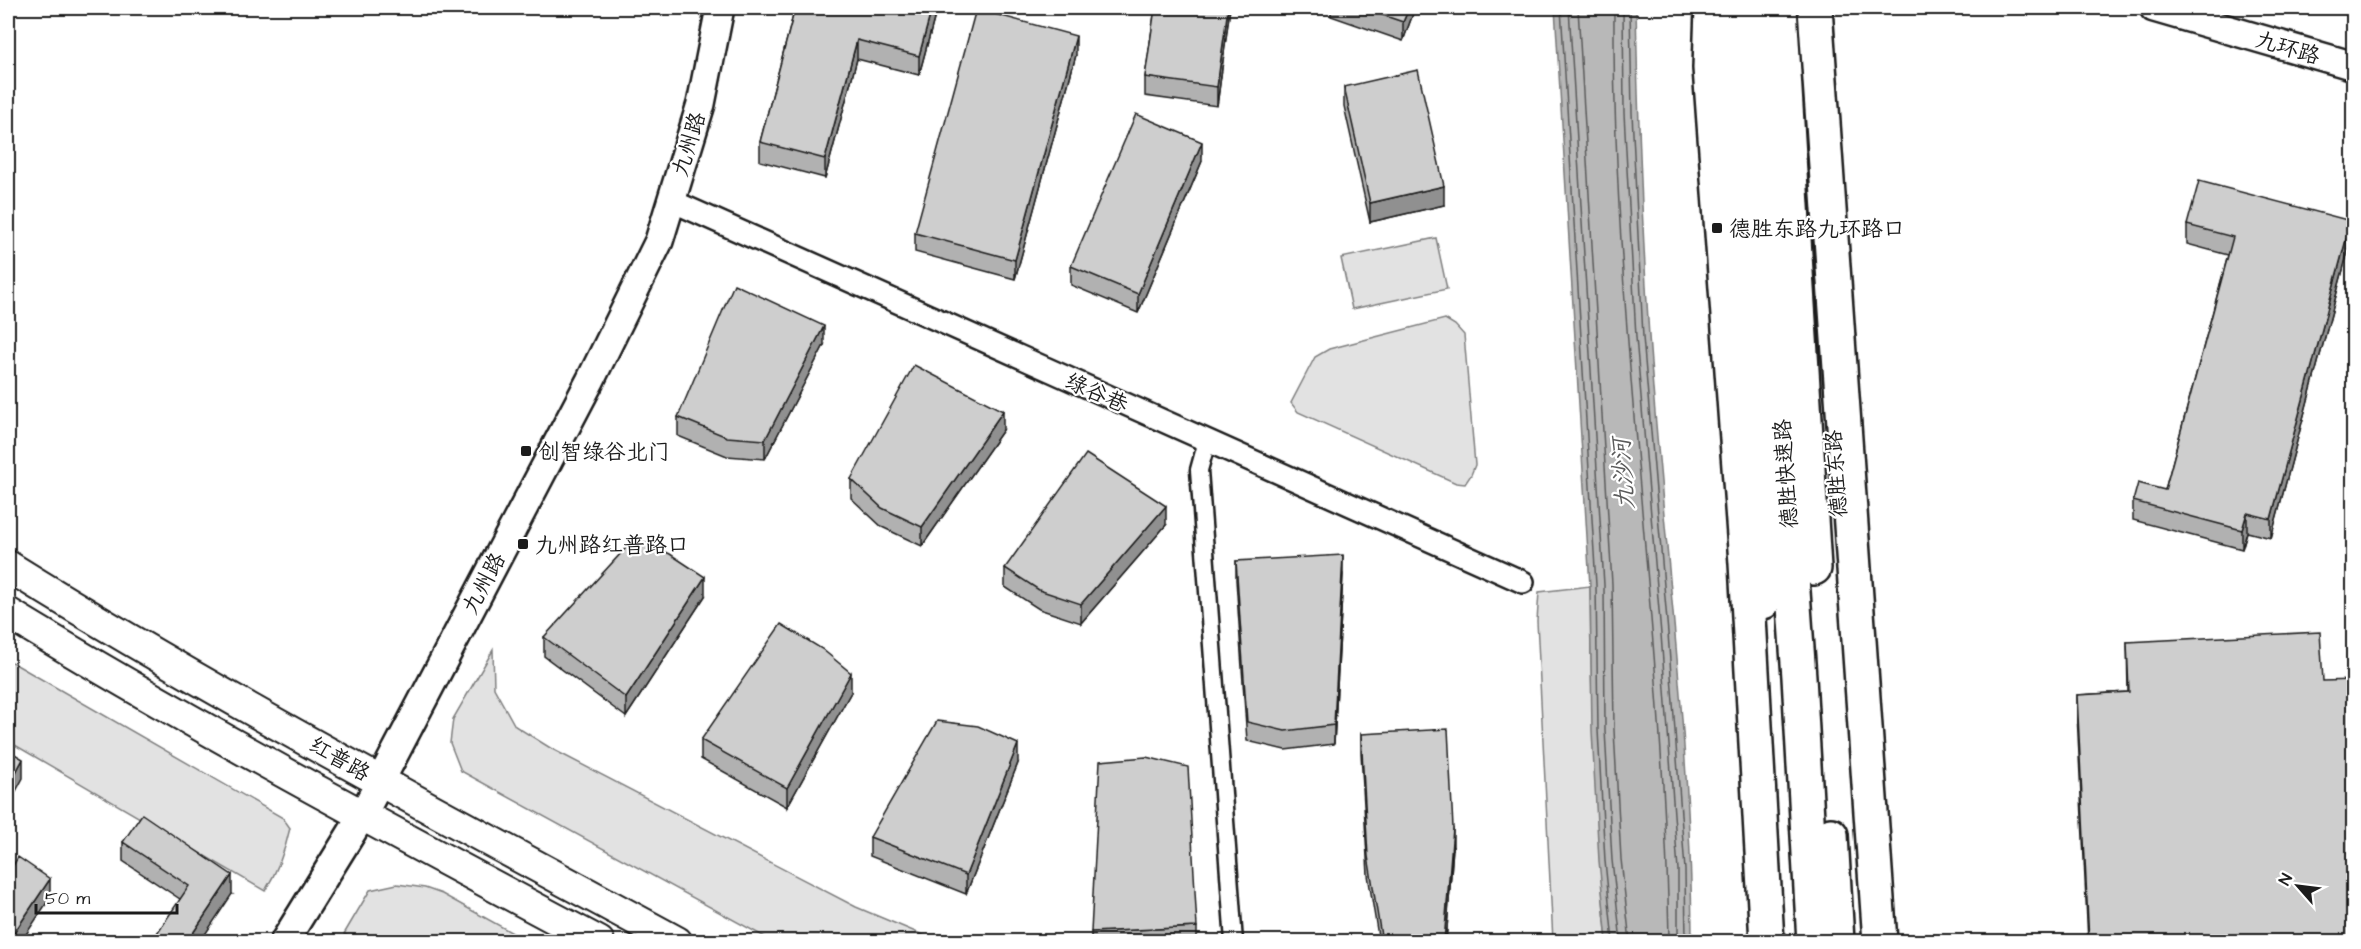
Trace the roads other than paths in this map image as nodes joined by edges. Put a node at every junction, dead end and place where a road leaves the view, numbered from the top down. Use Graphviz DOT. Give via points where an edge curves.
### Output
graph roads {
  1 [pos="720,8"];
  2 [pos="1712,8"];
  3 [pos="1728,8"];
  4 [pos="1752,8"];
  5 [pos="1780,8"];
  6 [pos="1804,8"];
  7 [pos="1815,8"];
  8 [pos="2154,8"];
  9 [pos="2354,66"];
  10 [pos="672,201"];
  11 [pos="1207,441"];
  12 [pos="8,566"];
  13 [pos="1523,582"];
  14 [pos="8,613"];
  15 [pos="380,781"];
  16 [pos="362,816"];
  17 [pos="284,942"];
  18 [pos="599,942"];
  19 [pos="677,942"];
  20 [pos="1234,942"];
  21 [pos="1768,942"];
  22 [pos="1814,942"];
  23 [pos="1837,942"];
  24 [pos="1866,942"];
  25 [pos="1880,942"];
  1 -- 10 [label="street, 九州路" via="700,105"];
  2 -- 21 [label="main road" via="1710,68 1746,563"];
  3 -- 21 [label="main road" via="1762,550"];
  4 -- 22 [label="main road, 德胜快速路"];
  5 -- 23 [label="main road, 德胜快速路"];
  6 -- 24 [label="main road, 德胜东路"];
  7 -- 25 [label="main road"];
  8 -- 9 [label="street, 九环路"];
  10 -- 11 [label="street, 绿谷巷"];
  10 -- 15 [label="street, 九州路" via="659,242 590,381"];
  11 -- 13 [label="street, 绿谷巷"];
  11 -- 20 [label="street" via="1199,470"];
  12 -- 15 [label="main road, 红普路" via="85,614"];
  14 -- 16 [label="main road, 红普路"];
  15 -- 16 [label="street, 九州路"];
  15 -- 19 [label="main road, 红普路"];
  16 -- 17 [label="street, 九州路"];
  16 -- 18 [label="main road, 红普路"];
}
